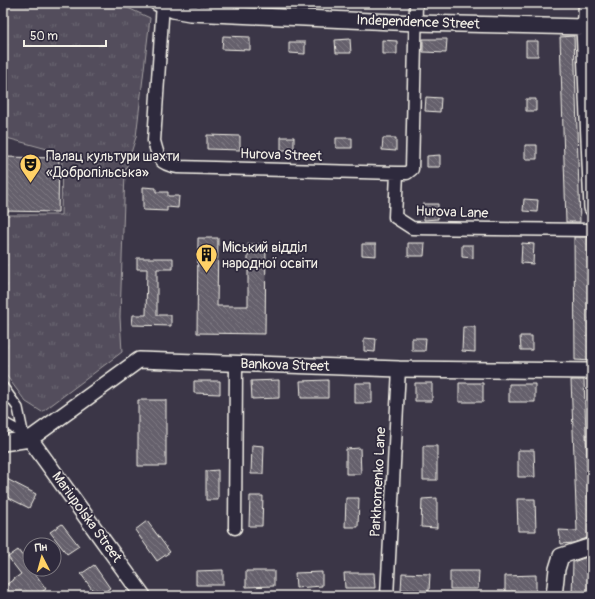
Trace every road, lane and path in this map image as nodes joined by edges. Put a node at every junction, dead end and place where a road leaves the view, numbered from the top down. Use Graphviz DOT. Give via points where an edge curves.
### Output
graph roads {
  1 [pos="416,3"];
  2 [pos="585,3"];
  3 [pos="161,4"];
  4 [pos="416,23"];
  5 [pos="588,27"];
  6 [pos="397,173"];
  7 [pos="592,208"];
  8 [pos="592,230"];
  9 [pos="236,364"];
  10 [pos="399,369"];
  11 [pos="592,371"];
  12 [pos="3,387"];
  13 [pos="3,422"];
  14 [pos="26,435"];
  15 [pos="3,443"];
  16 [pos="235,528"];
  17 [pos="592,546"];
  18 [pos="143,596"];
  19 [pos="387,596"];
  20 [pos="554,596"];
  1 -- 4 [label="street"];
  2 -- 5 [label="street"];
  3 -- 4 [label="street, Independence Street" via="190,13"];
  3 -- 6 [label="street, Hurova Street" via="154,141 159,159 164,164 185,167"];
  4 -- 5 [label="street, Independence Street"];
  4 -- 6 [label="street" via="412,169 407,173"];
  5 -- 7 [label="street"];
  6 -- 8 [label="street, Hurova Lane" via="395,217 412,228"];
  9 -- 10 [label="street, Bankova Street"];
  9 -- 14 [label="street, Bankova Street" via="138,360"];
  9 -- 16 [label="street"];
  10 -- 11 [label="street, Bankova Street"];
  10 -- 19 [label="street, Parkhomenko Lane"];
  12 -- 14 [label="street" via="18,408"];
  13 -- 14 [label="street"];
  14 -- 15 [label="street, Bankova Street"];
  14 -- 18 [label="street, Mariupolska Street"];
  17 -- 20 [label="street" via="580,552 561,556"];
}
